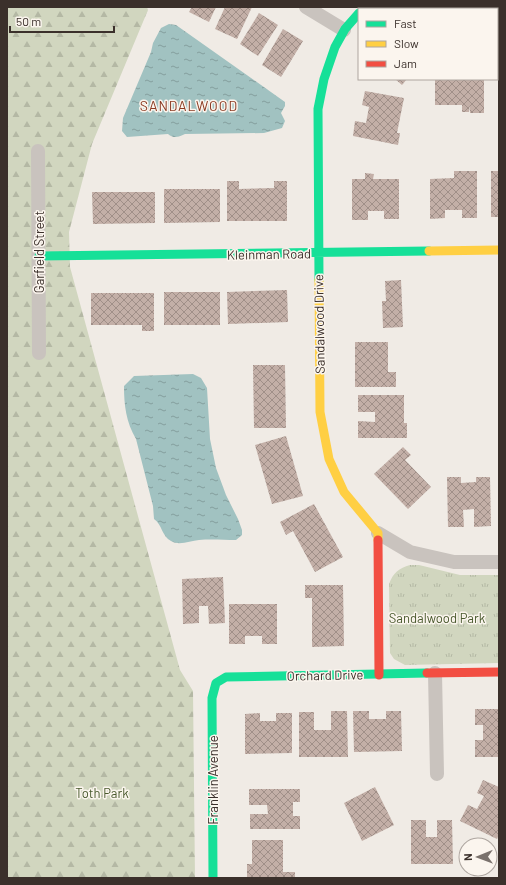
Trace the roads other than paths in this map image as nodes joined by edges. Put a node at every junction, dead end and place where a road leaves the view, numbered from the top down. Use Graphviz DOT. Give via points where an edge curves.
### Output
graph roads {
  1 [pos="306,7"];
  2 [pos="358,14"];
  3 [pos="344,30"];
  4 [pos="38,151"];
  5 [pos="499,250"];
  6 [pos="318,254"];
  7 [pos="39,256"];
  8 [pos="39,353"];
  9 [pos="378,533"];
  10 [pos="499,562"];
  11 [pos="499,672"];
  12 [pos="435,673"];
  13 [pos="379,675"];
  14 [pos="216,683"];
  15 [pos="437,774"];
  16 [pos="213,878"];
  1 -- 3 [label="street"];
  2 -- 3 [label="street, Sandalwood Drive"];
  3 -- 6 [label="street, Sandalwood Drive" via="326,71 318,109"];
  4 -- 7 [label="street, Garfield Street"];
  5 -- 6 [label="street, Kleinman Road"];
  6 -- 7 [label="street, Kleinman Road"];
  6 -- 9 [label="street, Sandalwood Drive" via="320,412 329,459 344,492"];
  7 -- 8 [label="street, Garfield Street"];
  9 -- 10 [label="street, Sandalwood Drive" via="410,552 454,562"];
  9 -- 13 [label="street"];
  11 -- 12 [label="street"];
  12 -- 13 [label="street, Orchard Drive"];
  12 -- 15 [label="street"];
  13 -- 14 [label="street, Orchard Drive" via="226,677"];
  14 -- 16 [label="street, Franklin Avenue" via="212,698"];
}
